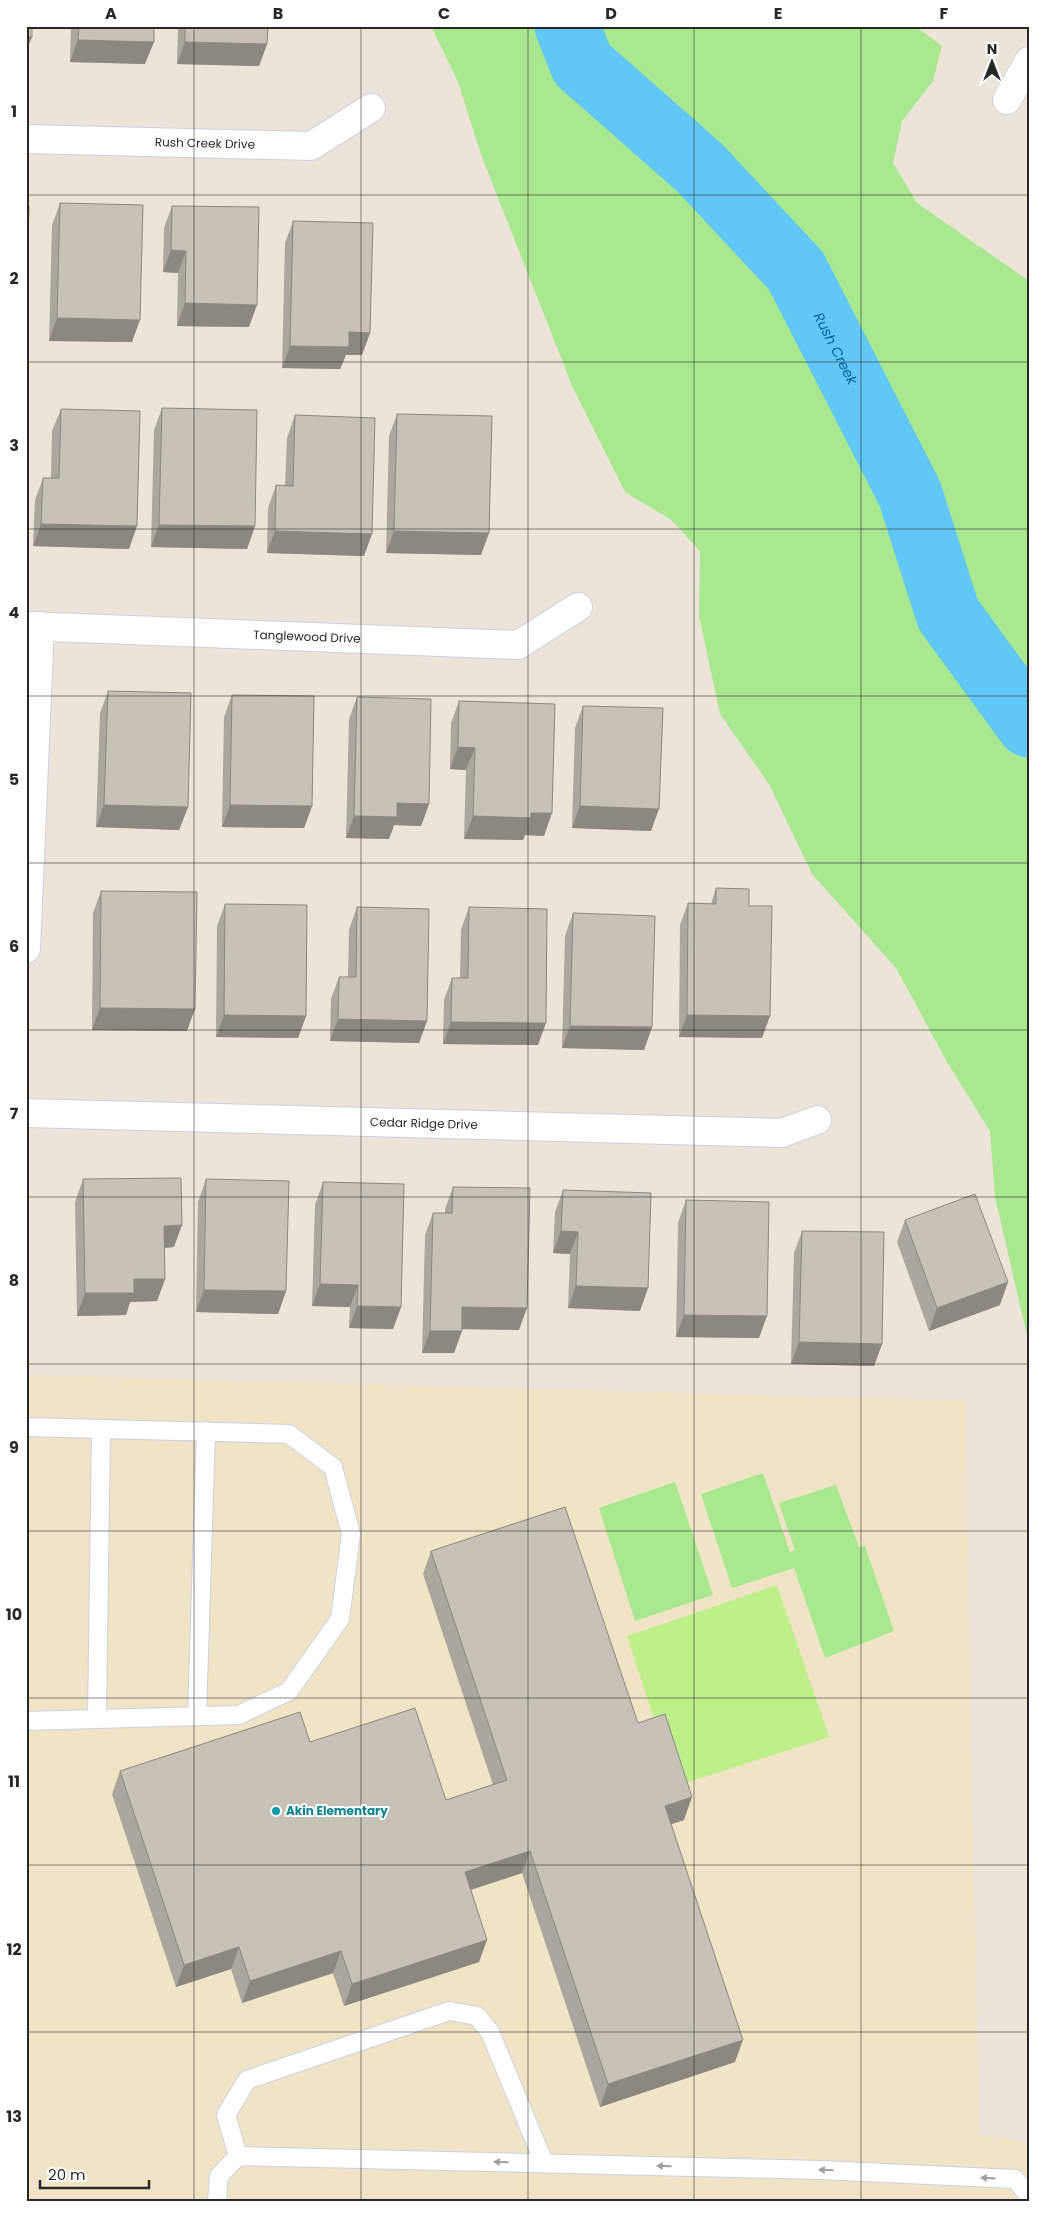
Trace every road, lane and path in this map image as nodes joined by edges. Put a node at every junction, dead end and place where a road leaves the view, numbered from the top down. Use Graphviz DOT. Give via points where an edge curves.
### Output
graph roads {
  1 [pos="1029,61"];
  2 [pos="1007,100"];
  3 [pos="371,108"];
  4 [pos="26,139"];
  5 [pos="578,607"];
  6 [pos="33,626"];
  7 [pos="26,949"];
  8 [pos="26,1112"];
  9 [pos="818,1120"];
  10 [pos="26,1427"];
  11 [pos="101,1429"];
  12 [pos="206,1431"];
  13 [pos="197,1716"];
  14 [pos="97,1719"];
  15 [pos="26,1721"];
  16 [pos="238,2156"];
  17 [pos="544,2163"];
  18 [pos="1029,2196"];
  19 [pos="217,2201"];
  1 -- 2 [label="street"];
  3 -- 4 [label="street, Rush Creek Drive" via="311,146"];
  5 -- 6 [label="street, Tanglewood Drive" via="518,645"];
  6 -- 7 [label="street"];
  8 -- 9 [label="street, Cedar Ridge Drive" via="782,1133"];
  10 -- 11 [label="lane"];
  11 -- 12 [label="lane"];
  11 -- 14 [label="lane"];
  12 -- 13 [label="lane"];
  12 -- 13 [label="lane" via="289,1434 333,1467 351,1534 340,1619 289,1691 239,1715"];
  13 -- 14 [label="lane"];
  14 -- 15 [label="lane"];
  17 -- 16 [label="lane, one-way"];
  16 -- 17 [label="lane" via="226,2115 247,2080 449,2011 477,2016 490,2032"];
  16 -- 19 [label="lane" via="219,2176"];
  18 -- 17 [label="lane, one-way" via="1015,2179"];
}
